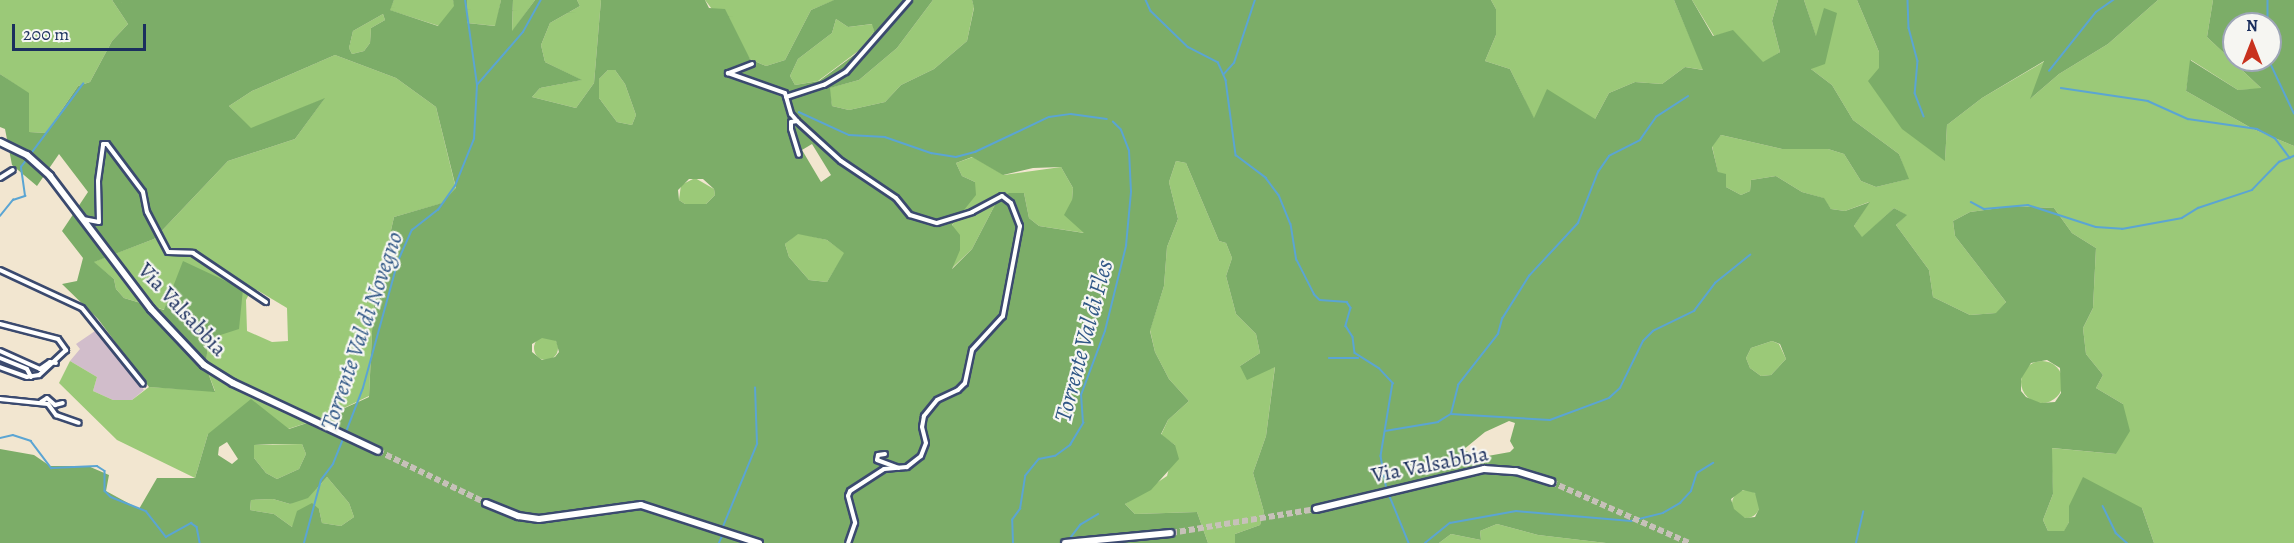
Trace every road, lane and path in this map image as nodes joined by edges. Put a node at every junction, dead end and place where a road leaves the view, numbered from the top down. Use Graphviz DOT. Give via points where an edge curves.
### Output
graph roads {
  1 [pos="909,0"];
  2 [pos="752,64"];
  3 [pos="786,97"];
  4 [pos="797,121"];
  5 [pos="5,144"];
  6 [pos="799,155"];
  7 [pos="13,170"];
  8 [pos="0,178"];
  9 [pos="82,219"];
  10 [pos="0,270"];
  11 [pos="266,302"];
  12 [pos="0,324"];
  13 [pos="0,351"];
  14 [pos="0,358"];
  15 [pos="56,363"];
  16 [pos="0,367"];
  17 [pos="31,376"];
  18 [pos="143,384"];
  19 [pos="0,399"];
  20 [pos="40,402"];
  21 [pos="63,402"];
  22 [pos="79,423"];
  23 [pos="376,450"];
  24 [pos="885,454"];
  25 [pos="899,469"];
  26 [pos="1551,482"];
  27 [pos="486,503"];
  28 [pos="1318,508"];
  29 [pos="1171,533"];
  30 [pos="759,543"];
  31 [pos="848,543"];
  32 [pos="1065,543"];
  1 -- 3 [label="street" via="846,72 824,85"];
  2 -- 3 [label="street" via="728,73 785,93"];
  3 -- 4 [label="street"];
  4 -- 6 [label="street" via="791,122 791,129"];
  4 -- 25 [label="street" via="841,161 896,198 922,221 956,219 1002,196 1017,214 1020,234 1003,316 972,350 965,382 937,400 924,416 926,443 921,456"];
  5 -- 9 [label="main road, Via Valsabbia" via="42,168"];
  7 -- 8 [label="street"];
  9 -- 11 [label="street" via="99,222 98,181 103,144 107,144 143,192 147,212 168,252 193,254"];
  9 -- 23 [label="main road, Via Valsabbia" via="151,309 223,378"];
  10 -- 18 [label="street" via="82,308"];
  12 -- 15 [label="street" via="62,342 66,350"];
  13 -- 15 [label="street" via="40,369 50,362"];
  14 -- 17 [label="street" via="27,369"];
  15 -- 17 [label="street"];
  16 -- 17 [label="street"];
  19 -- 20 [label="street"];
  20 -- 21 [label="street" via="47,398 55,405"];
  20 -- 22 [label="street" via="48,404 56,415"];
  24 -- 25 [label="street" via="878,455 877,460"];
  25 -- 31 [label="street" via="884,469 850,491 855,523"];
  26 -- 28 [label="main road, Via Valsabbia" via="1494,468"];
  27 -- 30 [label="main road" via="518,516 539,519 641,505"];
  29 -- 32 [label="main road"];
}
